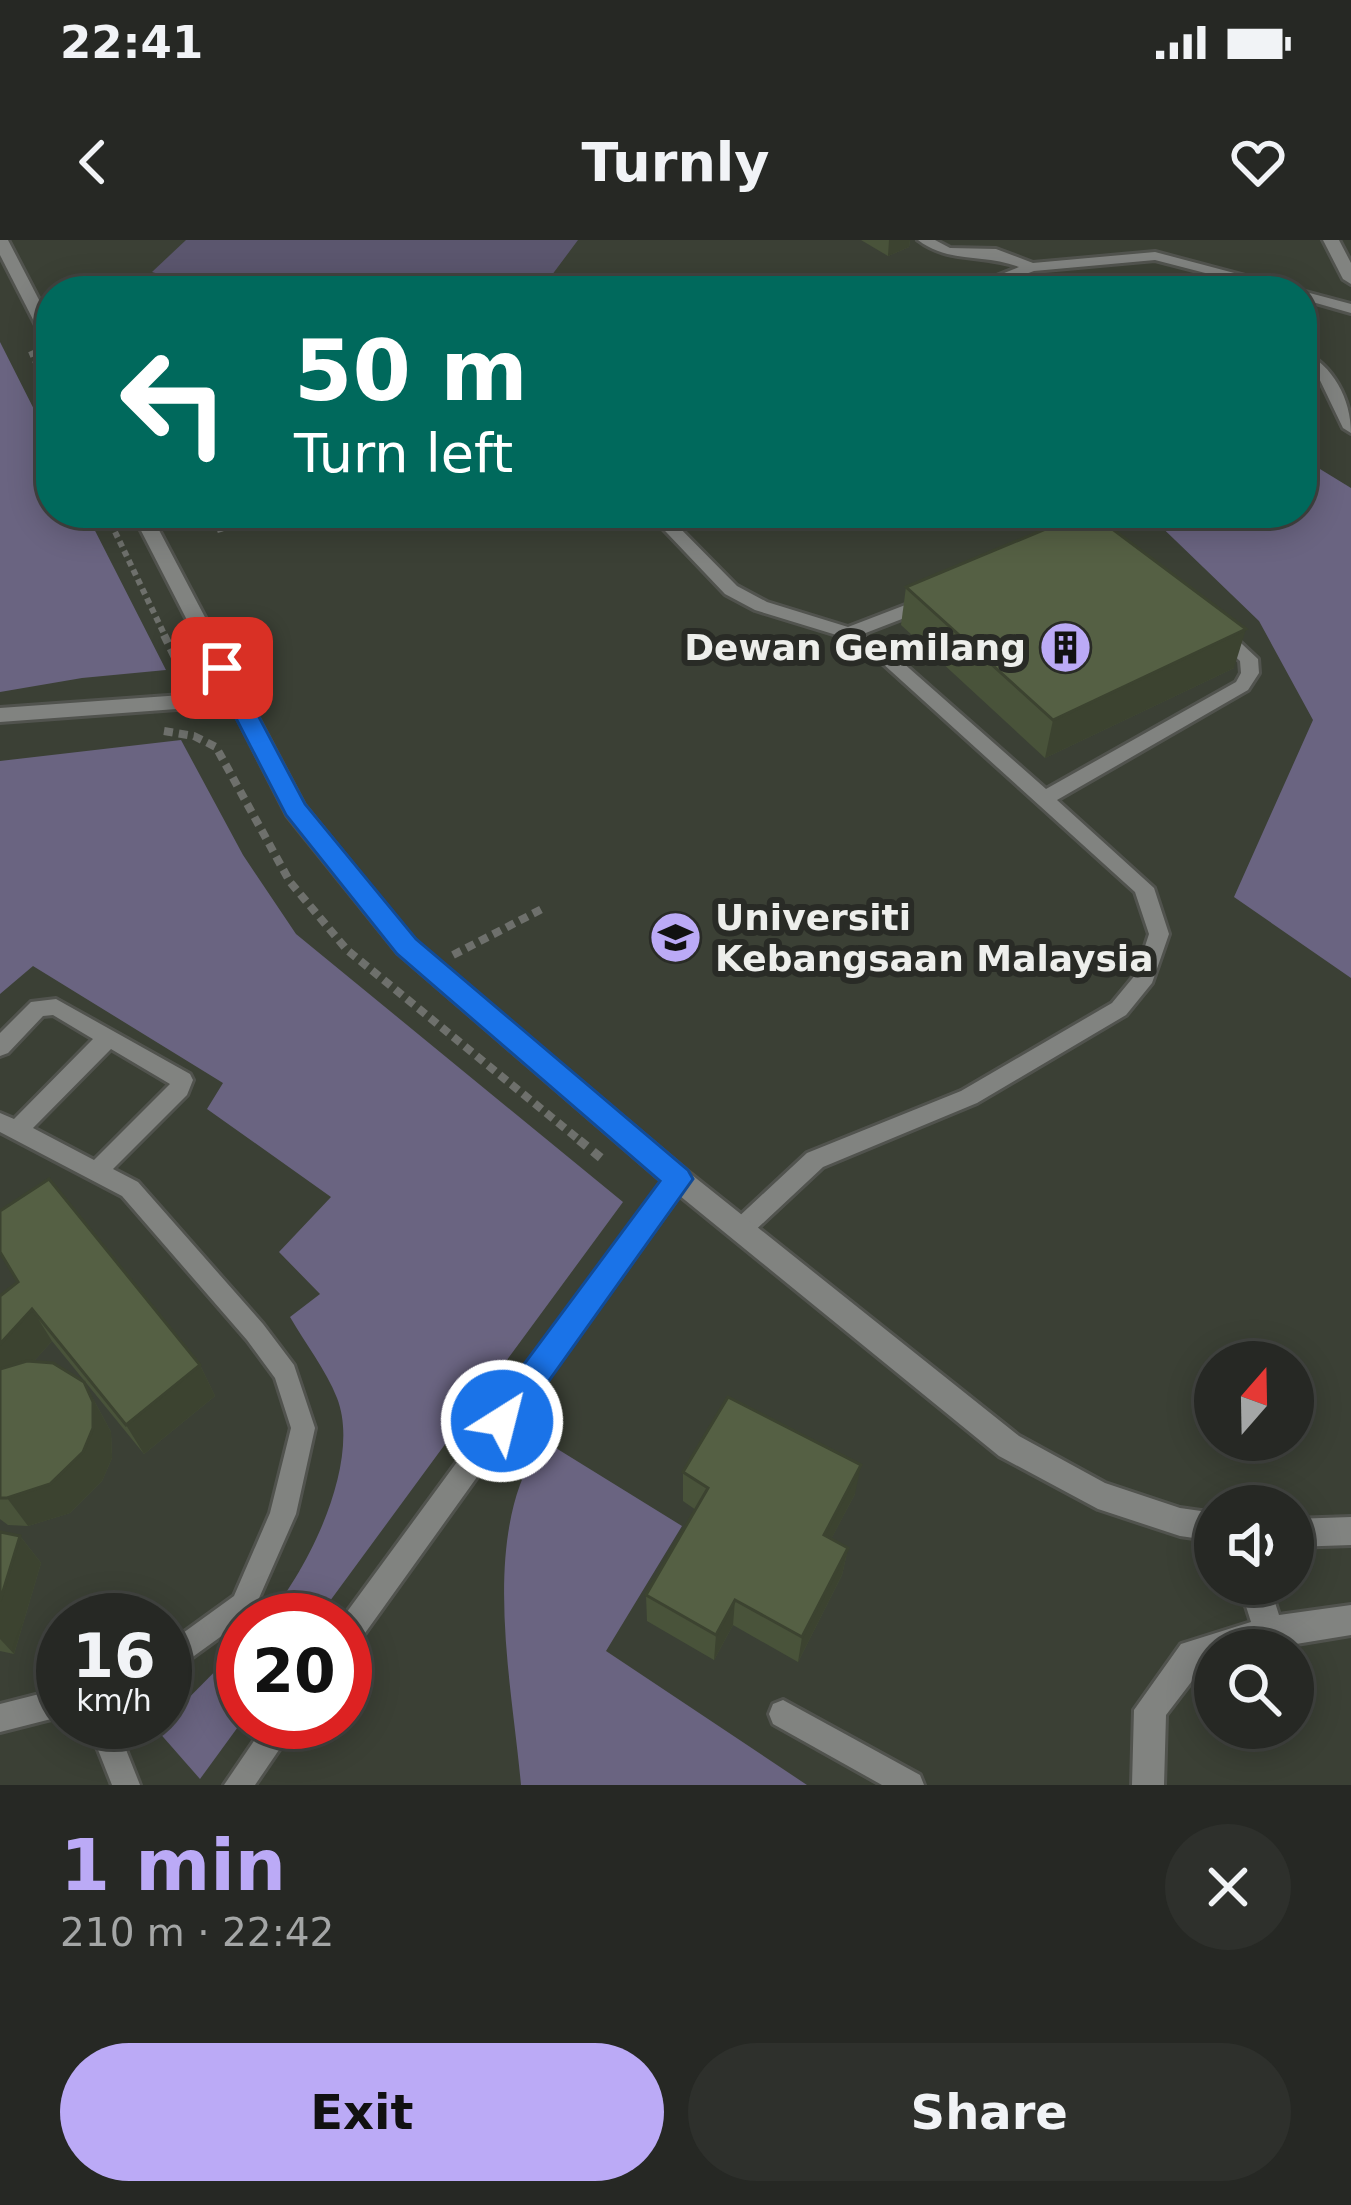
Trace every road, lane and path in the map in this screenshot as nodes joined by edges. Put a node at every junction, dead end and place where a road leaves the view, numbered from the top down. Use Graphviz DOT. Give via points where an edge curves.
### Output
graph roads {
  1 [pos="0,240"];
  2 [pos="925,240"];
  3 [pos="1125,240"];
  4 [pos="1331,240"];
  5 [pos="1155,256"];
  6 [pos="1032,267"];
  7 [pos="1007,276"];
  8 [pos="1233,276"];
  9 [pos="1351,279"];
  10 [pos="1317,299"];
  11 [pos="1351,309"];
  12 [pos="36,310"];
  13 [pos="1317,366"];
  14 [pos="1351,428"];
  15 [pos="113,528"];
  16 [pos="149,528"];
  17 [pos="227,528"];
  18 [pos="671,528"];
  19 [pos="202,535"];
  20 [pos="938,599"];
  21 [pos="1200,618"];
  22 [pos="849,633"];
  23 [pos="165,694"];
  24 [pos="238,698"];
  25 [pos="0,715"];
  26 [pos="150,728"];
  27 [pos="1047,797"];
  28 [pos="542,909"];
  29 [pos="430,967"];
  30 [pos="109,1036"];
  31 [pos="0,1047"];
  32 [pos="8,1126"];
  33 [pos="96,1172"];
  34 [pos="678,1179"];
  35 [pos="659,1204"];
  36 [pos="741,1229"];
  37 [pos="1194,1524"];
  38 [pos="1351,1531"];
  39 [pos="1314,1532"];
  40 [pos="372,1600"];
  41 [pos="1351,1620"];
  42 [pos="1290,1629"];
  43 [pos="192,1643"];
  44 [pos="1194,1654"];
  45 [pos="36,1709"];
  46 [pos="783,1714"];
  47 [pos="0,1718"];
  48 [pos="112,1749"];
  49 [pos="264,1749"];
  50 [pos="126,1785"];
  51 [pos="238,1785"];
  52 [pos="910,1785"];
  53 [pos="1148,1785"];
  1 -- 12 [label="street"];
  2 -- 6 [label="lane" via="947,252 996,253"];
  3 -- 5 [label="lane"];
  4 -- 9 [label="street"];
  5 -- 6 [label="lane"];
  5 -- 8 [label="lane"];
  6 -- 7 [label="lane"];
  10 -- 11 [label="lane"];
  13 -- 14 [label="lane"];
  15 -- 23 [label="path" via="182,672"];
  16 -- 24 [label="street"];
  17 -- 19 [label="path"];
  18 -- 22 [label="lane" via="731,590"];
  20 -- 22 [label="lane"];
  21 -- 27 [label="lane" via="1249,659 1242,686"];
  22 -- 27 [label="lane"];
  24 -- 25 [label="street"];
  24 -- 29 [label="street" via="295,809"];
  26 -- 35 [label="path" via="216,747 290,882 347,950"];
  27 -- 36 [label="lane" via="1144,888 1159,934 1145,976 1120,1009 969,1097 814,1160"];
  28 -- 29 [label="path"];
  29 -- 34 [label="street"];
  30 -- 31 [label="lane" via="48,1006"];
  30 -- 32 [label="lane"];
  30 -- 33 [label="lane" via="182,1080"];
  32 -- 33 [label="lane"];
  33 -- 43 [label="lane" via="130,1189 255,1332 285,1373 303,1428 283,1514 243,1605"];
  34 -- 35 [label="lane"];
  34 -- 36 [label="street"];
  35 -- 40 [label="lane"];
  36 -- 37 [label="street" via="1009,1446 1098,1495"];
  38 -- 39 [label="street"];
  41 -- 42 [label="street"];
  44 -- 53 [label="street" via="1150,1710"];
  45 -- 47 [label="lane"];
  46 -- 52 [label="lane"];
  48 -- 50 [label="lane"];
  49 -- 51 [label="lane"];
}
